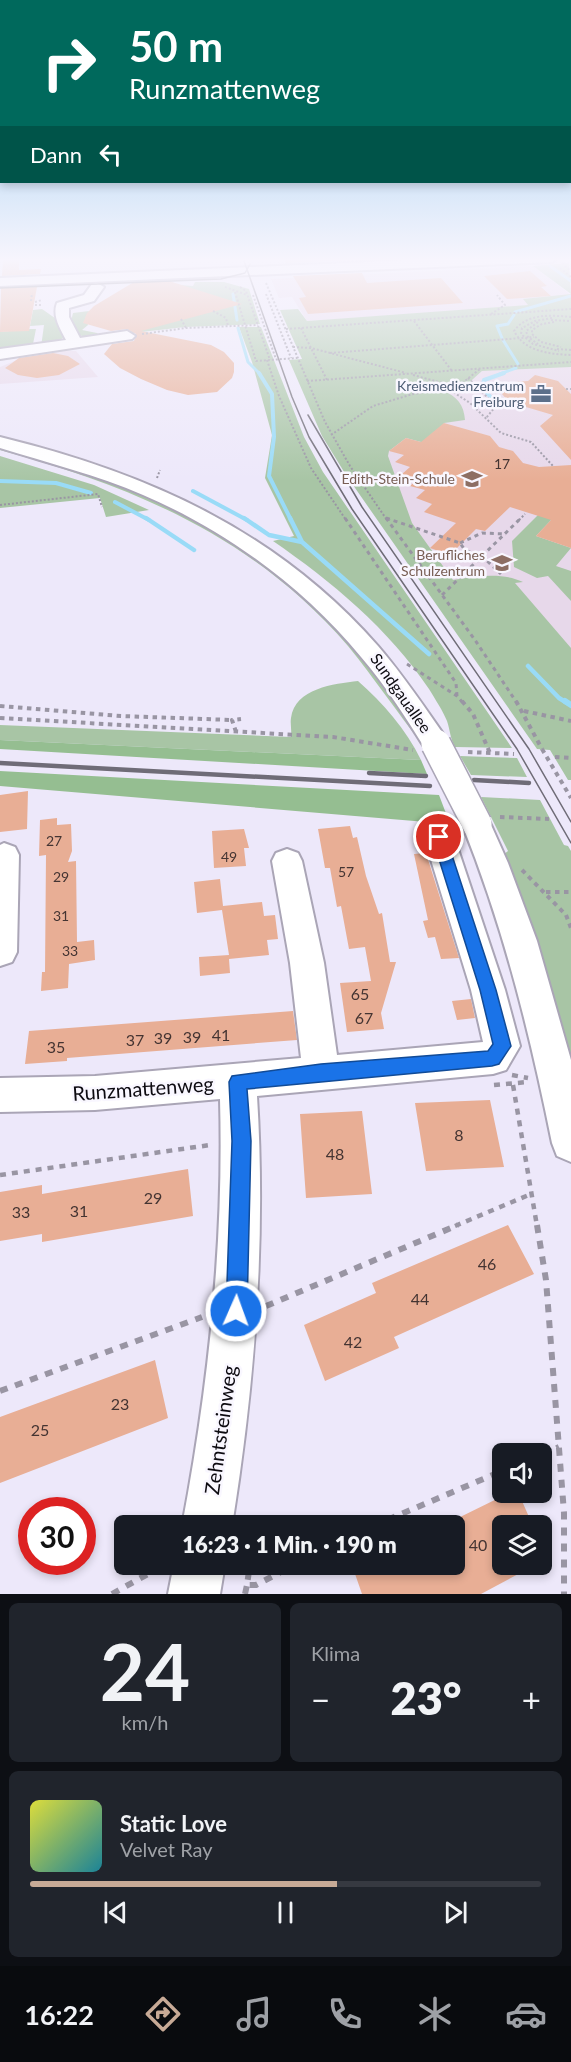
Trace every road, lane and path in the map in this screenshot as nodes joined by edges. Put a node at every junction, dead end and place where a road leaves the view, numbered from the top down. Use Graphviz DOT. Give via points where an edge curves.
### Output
graph roads {
  1 [pos="69,332"];
  2 [pos="141,332"];
  3 [pos="247,332"];
  4 [pos="264,332"];
  5 [pos="266,332"];
  6 [pos="281,332"];
  7 [pos="287,332"];
  8 [pos="303,332"];
  9 [pos="423,332"];
  10 [pos="515,332"];
  11 [pos="521,332"];
  12 [pos="526,332"];
  13 [pos="531,332"];
  14 [pos="260,333"];
  15 [pos="125,334"];
  16 [pos="528,337"];
  17 [pos="534,337"];
  18 [pos="517,338"];
  19 [pos="523,338"];
  20 [pos="75,344"];
  21 [pos="432,345"];
  22 [pos="293,347"];
  23 [pos="311,348"];
  24 [pos="548,348"];
  25 [pos="571,351"];
  26 [pos="330,353"];
  27 [pos="0,354"];
  28 [pos="291,358"];
  29 [pos="297,358"];
  30 [pos="276,359"];
  31 [pos="268,360"];
  32 [pos="571,362"];
  33 [pos="480,369"];
  34 [pos="452,371"];
  35 [pos="409,374"];
  36 [pos="468,378"];
  37 [pos="327,380"];
  38 [pos="307,381"];
  39 [pos="457,387"];
  40 [pos="447,388"];
  41 [pos="566,389"];
  42 [pos="571,389"];
  43 [pos="486,418"];
  44 [pos="331,435"];
  45 [pos="0,442"];
  46 [pos="553,466"];
  47 [pos="0,505"];
  48 [pos="102,507"];
  49 [pos="525,514"];
  50 [pos="386,518"];
  51 [pos="506,534"];
  52 [pos="460,543"];
  53 [pos="483,557"];
  54 [pos="501,574"];
  55 [pos="442,595"];
  56 [pos="416,670"];
  57 [pos="457,696"];
  58 [pos="0,706"];
  59 [pos="524,711"];
  60 [pos="121,716"];
  61 [pos="0,718"];
  62 [pos="241,719"];
  63 [pos="232,720"];
  64 [pos="571,721"];
  65 [pos="119,725"];
  66 [pos="236,732"];
  67 [pos="436,749"];
  68 [pos="490,753"];
  69 [pos="514,754"];
  70 [pos="555,757"];
  71 [pos="571,758"];
  72 [pos="571,798"];
  73 [pos="549,819"];
  74 [pos="485,821"];
  75 [pos="439,837"];
  76 [pos="4,855"];
  77 [pos="287,861"];
  78 [pos="571,892"];
  79 [pos="571,928"];
  80 [pos="0,952"];
  81 [pos="321,1072"];
  82 [pos="238,1082"];
  83 [pos="513,1085"];
  84 [pos="0,1095"];
  85 [pos="241,1141"];
  86 [pos="571,1143"];
  87 [pos="0,1175"];
  88 [pos="559,1447"];
  89 [pos="552,1450"];
  90 [pos="492,1475"];
  91 [pos="209,1515"];
  92 [pos="399,1515"];
  93 [pos="145,1575"];
  94 [pos="198,1575"];
  95 [pos="248,1575"];
  96 [pos="275,1575"];
  97 [pos="247,1584"];
  98 [pos="112,1594"];
  99 [pos="194,1594"];
  100 [pos="245,1594"];
  101 [pos="564,1594"];
  1 -- 20 [label="street"];
  2 -- 15 [label="path"];
  3 -- 31 [label="path" via="256,361"];
  4 -- 14 [label="path"];
  5 -- 30 [label="path"];
  6 -- 28 [label="path"];
  7 -- 22 [label="path"];
  8 -- 23 [label="path"];
  9 -- 21 [label="path"];
  10 -- 18 [label="path"];
  11 -- 19 [label="path"];
  12 -- 16 [label="path"];
  13 -- 17 [label="path"];
  14 -- 31 [label="path"];
  15 -- 20 [label="street"];
  16 -- 17 [label="path"];
  16 -- 19 [label="path"];
  16 -- 24 [label="path"];
  17 -- 24 [label="path"];
  18 -- 19 [label="path"];
  18 -- 21 [label="path"];
  18 -- 24 [label="path" via="528,345"];
  19 -- 24 [label="path"];
  20 -- 27 [label="street"];
  21 -- 26 [label="path"];
  21 -- 34 [label="path"];
  22 -- 23 [label="path"];
  22 -- 29 [label="path"];
  23 -- 26 [label="path"];
  23 -- 37 [label="path"];
  24 -- 25 [label="path"];
  24 -- 25 [label="path"];
  26 -- 35 [label="path"];
  28 -- 29 [label="path"];
  28 -- 30 [label="path"];
  29 -- 38 [label="path"];
  30 -- 31 [label="path"];
  31 -- 57 [label="path" via="279,396 311,468 456,683"];
  32 -- 33 [label="path"];
  33 -- 34 [label="path"];
  33 -- 36 [label="path"];
  34 -- 35 [label="path"];
  35 -- 37 [label="path"];
  35 -- 39 [label="path"];
  36 -- 39 [label="path"];
  36 -- 43 [label="path" via="496,406"];
  37 -- 38 [label="path"];
  38 -- 44 [label="path"];
  39 -- 40 [label="path"];
  40 -- 43 [label="path"];
  40 -- 44 [label="path" via="373,406"];
  41 -- 42 [label="path"];
  43 -- 46 [label="path" via="501,433 531,442"];
  44 -- 50 [label="path"];
  45 -- 67 [label="street, Sundgauallee" via="97,470 148,490 201,516 282,567 369,648 411,703"];
  47 -- 48 [label="path" via="98,494"];
  49 -- 51 [label="path"];
  50 -- 52 [label="path"];
  50 -- 55 [label="path"];
  51 -- 52 [label="path" via="494,531"];
  51 -- 53 [label="path"];
  52 -- 53 [label="path" via="465,550"];
  53 -- 54 [label="path"];
  53 -- 55 [label="path"];
  55 -- 59 [label="path"];
  56 -- 57 [label="path"];
  57 -- 68 [label="path" via="473,714"];
  58 -- 60 [label="path"];
  59 -- 64 [label="path"];
  59 -- 72 [label="path, bridge"];
  60 -- 63 [label="path"];
  60 -- 65 [label="path"];
  61 -- 65 [label="path"];
  62 -- 63 [label="path"];
  63 -- 66 [label="path"];
  65 -- 66 [label="path"];
  66 -- 67 [label="path" via="333,737"];
  67 -- 68 [label="path"];
  67 -- 74 [label="street, Sundgauallee, bridge"];
  68 -- 69 [label="path"];
  70 -- 71 [label="path"];
  73 -- 74 [label="path"];
  74 -- 86 [label="street, Sundgauallee" via="532,973"];
  75 -- 81 [label="street, Runzmattenweg" via="502,1046 492,1058"];
  76 -- 80 [label="street"];
  77 -- 81 [label="street" via="307,963"];
  78 -- 79 [label="path" via="545,892 566,915"];
  81 -- 82 [label="street, Runzmattenweg"];
  82 -- 84 [label="street, Runzmattenweg" via="95,1094"];
  82 -- 85 [label="street, Zehntsteinweg"];
  83 -- 88 [label="path" via="546,1280"];
  85 -- 87 [label="path"];
  85 -- 91 [label="street, Zehntsteinweg" via="236,1311 221,1451"];
  88 -- 89 [label="path"];
  88 -- 101 [label="path"];
  90 -- 92 [label="path"];
  93 -- 98 [label="path"];
  94 -- 99 [label="street"];
  95 -- 97 [label="path"];
  96 -- 97 [label="path" via="255,1585"];
  97 -- 100 [label="path"];
}
